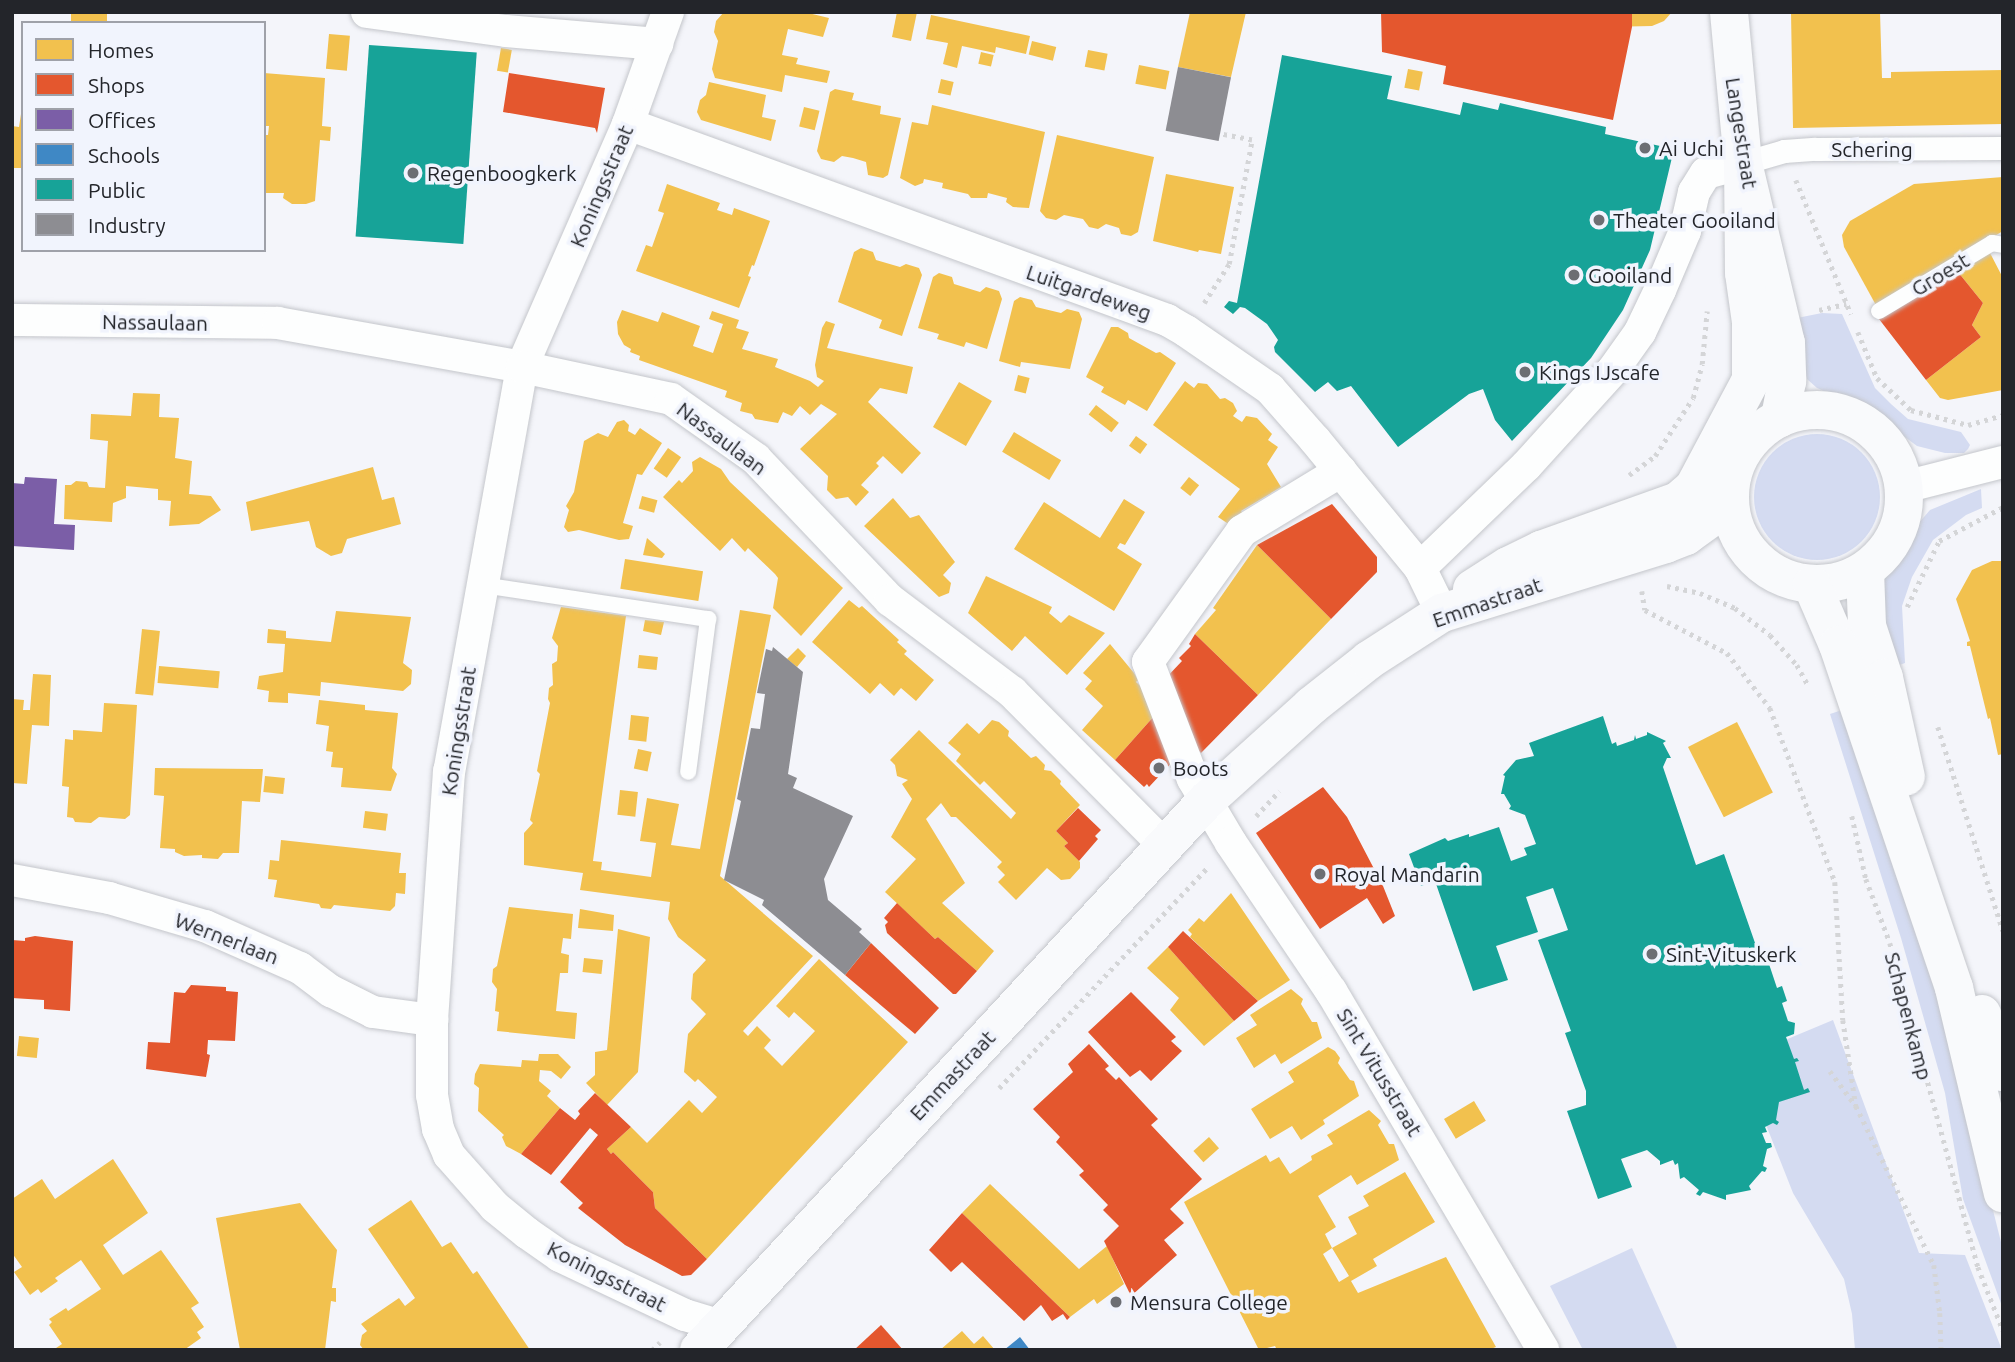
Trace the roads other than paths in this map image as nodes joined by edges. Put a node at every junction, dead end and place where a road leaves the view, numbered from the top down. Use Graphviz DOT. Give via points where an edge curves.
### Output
graph roads {
  1 [pos="367,12"];
  2 [pos="668,12"];
  3 [pos="1729,12"];
  4 [pos="657,44"];
  5 [pos="628,124"];
  6 [pos="2003,148"];
  7 [pos="1743,163"];
  8 [pos="2003,245"];
  9 [pos="1879,311"];
  10 [pos="12,320"];
  11 [pos="523,367"];
  12 [pos="1780,418"];
  13 [pos="2003,462"];
  14 [pos="1341,471"];
  15 [pos="1904,487"];
  16 [pos="1730,505"];
  17 [pos="1420,568"];
  18 [pos="1865,571"];
  19 [pos="483,585"];
  20 [pos="1812,585"];
  21 [pos="1442,613"];
  22 [pos="688,772"];
  23 [pos="1206,801"];
  24 [pos="1165,846"];
  25 [pos="12,880"];
  26 [pos="432,1020"];
  27 [pos="2003,1072"];
  28 [pos="2003,1193"];
  29 [pos="709,1338"];
  30 [pos="1543,1350"];
  1 -- 4 [label="street" via="506,31"];
  2 -- 4 [label="street, Koningsstraat"];
  3 -- 7 [label="main road, Langestraat"];
  4 -- 5 [label="street, Koningsstraat"];
  5 -- 11 [label="street, Koningsstraat"];
  5 -- 14 [label="street, Luitgardeweg" via="1167,320 1269,389"];
  6 -- 7 [label="street, Schering" via="1815,149 1784,151"];
  7 -- 12 [label="main road, Langestraat" via="1784,331 1787,381"];
  7 -- 17 [label="street" via="1706,173 1694,192 1685,231 1660,290 1640,332 1613,370 1526,466"];
  7 -- 21 [label="main road" via="1744,273 1752,380 1694,486 1678,501 1508,566"];
  8 -- 9 [label="lane, Groest" via="1992,243"];
  10 -- 11 [label="street, Nassaulaan" via="278,323"];
  11 -- 19 [label="street, Koningsstraat"];
  11 -- 24 [label="street, Nassaulaan" via="671,399 757,459 890,600 1012,692"];
  12 -- 15 [label="main road" via="1811,410 1859,421 1888,446"];
  12 -- 16 [label="main road" via="1756,435 1741,455"];
  13 -- 15 [label="street"];
  14 -- 17 [label="street, Luitgardeweg"];
  14 -- 23 [label="street" via="1242,531 1149,662 1193,779"];
  15 -- 18 [label="main road" via="1898,531 1884,554"];
  16 -- 20 [label="main road" via="1735,529 1759,562 1792,581"];
  16 -- 21 [label="main road, Emmastraat" via="1686,536 1666,544"];
  17 -- 21 [label="street, Luitgardeweg"];
  18 -- 20 [label="main road" via="1839,582"];
  18 -- 27 [label="main road" via="1867,626 1884,678 1900,758"];
  19 -- 22 [label="lane" via="708,619"];
  19 -- 26 [label="street, Koningsstraat" via="449,771"];
  20 -- 28 [label="main road" via="1838,645 1954,988"];
  21 -- 23 [label="main road, Emmastraat" via="1369,660 1311,706"];
  23 -- 24 [label="main road, Emmastraat"];
  23 -- 30 [label="street, Sint Vitusstraat" via="1331,990"];
  24 -- 29 [label="main road, Emmastraat"];
  25 -- 26 [label="street, Wernerlaan" via="109,898 205,926 300,968 331,991 373,1012"];
  26 -- 29 [label="street, Koningsstraat" via="432,1095 438,1129 449,1155 469,1181 495,1207 560,1256 685,1315"];
}
